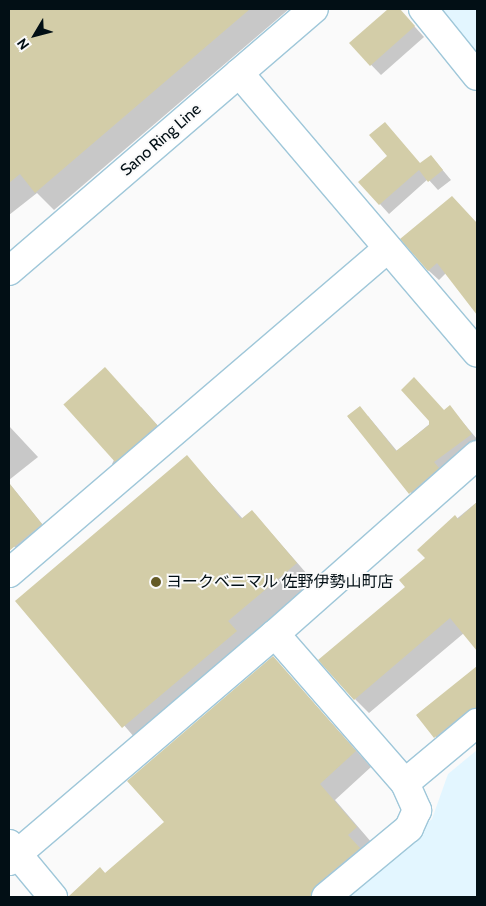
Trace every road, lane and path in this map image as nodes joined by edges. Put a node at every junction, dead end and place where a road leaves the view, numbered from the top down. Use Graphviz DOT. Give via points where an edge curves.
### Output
graph roads {
  1 [pos="314,9"];
  2 [pos="423,9"];
  3 [pos="239,73"];
  4 [pos="477,76"];
  5 [pos="387,249"];
  6 [pos="9,271"];
  7 [pos="477,353"];
  8 [pos="477,454"];
  9 [pos="9,573"];
  10 [pos="275,634"];
  11 [pos="477,723"];
  12 [pos="405,783"];
  13 [pos="12,853"];
  14 [pos="53,897"];
  15 [pos="326,897"];
  1 -- 3 [label="street, Sano Ring Line"];
  2 -- 4 [label="street"];
  3 -- 5 [label="street"];
  3 -- 6 [label="street, Sano Ring Line"];
  5 -- 7 [label="street"];
  5 -- 9 [label="street"];
  8 -- 10 [label="street"];
  10 -- 12 [label="street"];
  10 -- 13 [label="street"];
  11 -- 12 [label="street"];
  12 -- 15 [label="street" via="417,810 409,828"];
  13 -- 14 [label="street"];
}
